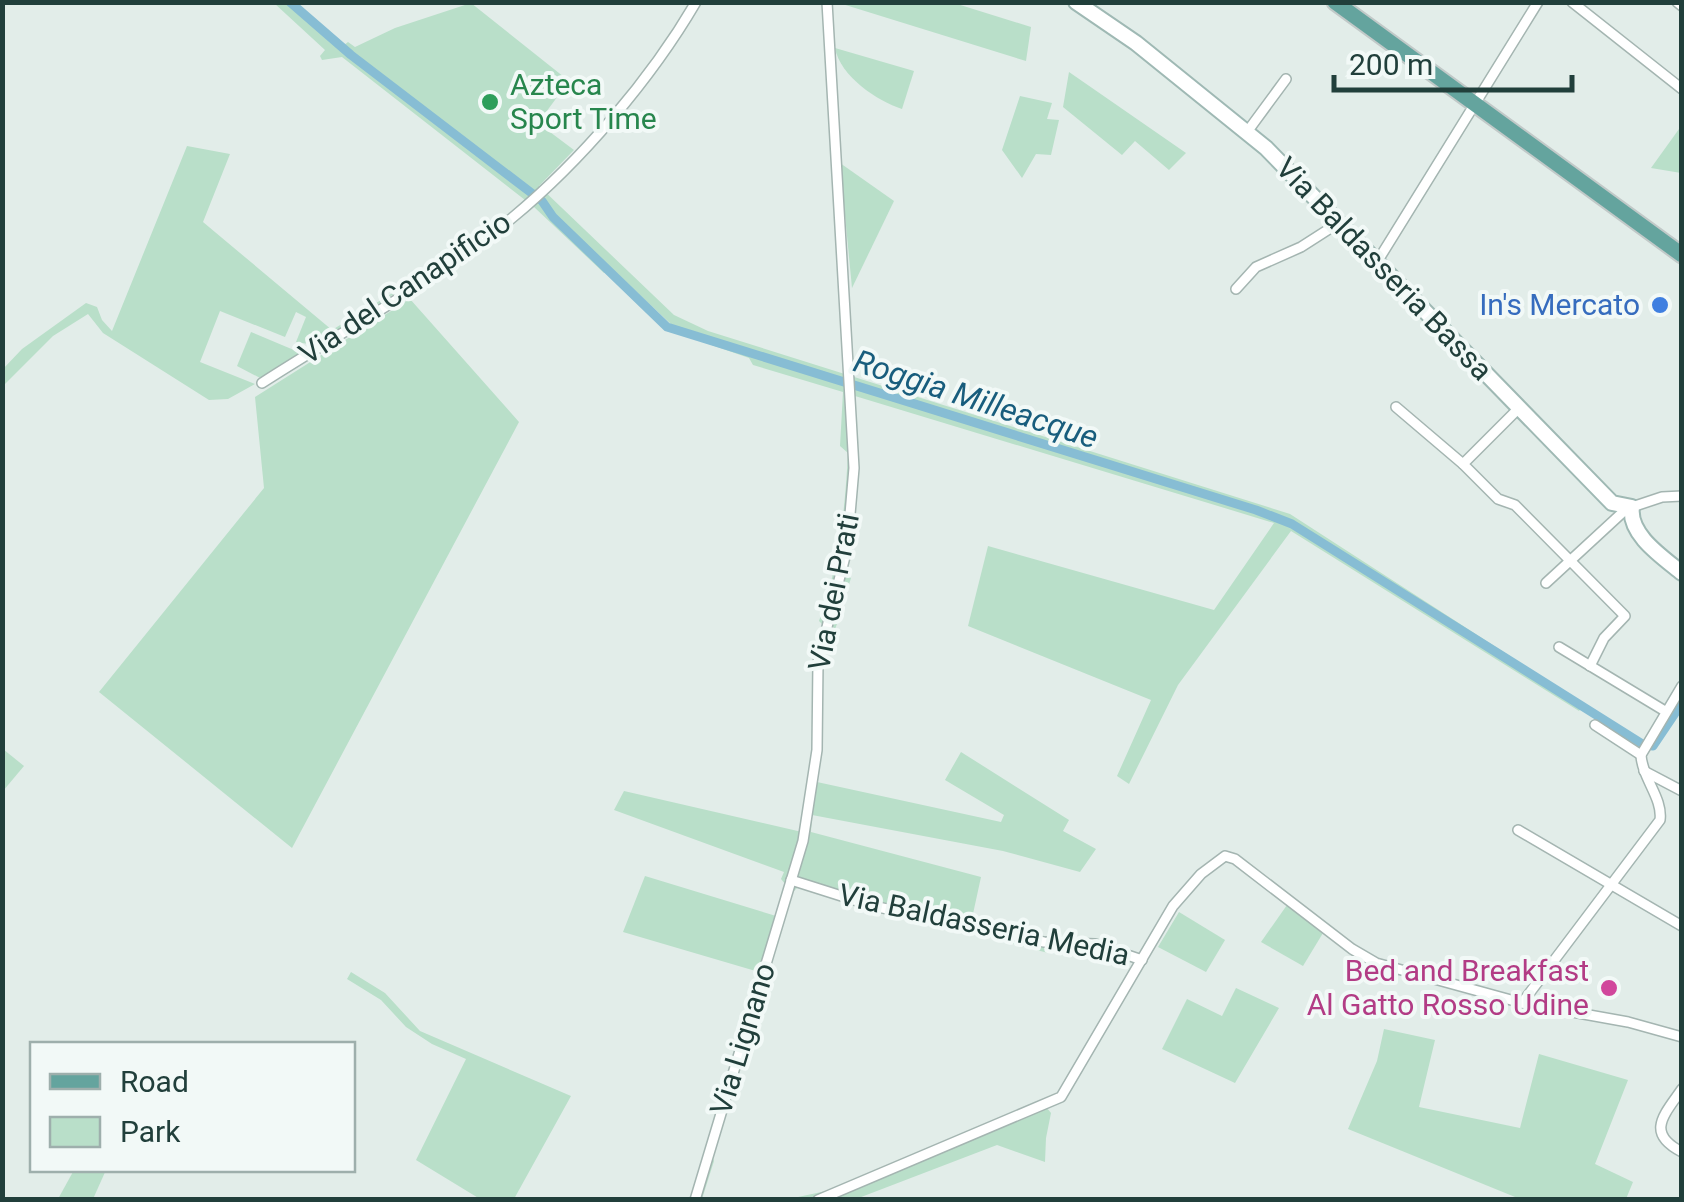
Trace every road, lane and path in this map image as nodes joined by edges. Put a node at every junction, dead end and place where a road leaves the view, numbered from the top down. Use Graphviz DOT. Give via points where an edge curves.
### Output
graph roads {
  1 [pos="696,2"];
  2 [pos="827,2"];
  3 [pos="1076,2"];
  4 [pos="1335,2"];
  5 [pos="1538,2"];
  6 [pos="1572,2"];
  7 [pos="1286,79"];
  8 [pos="1682,88"];
  9 [pos="1473,103"];
  10 [pos="1248,132"];
  11 [pos="1340,222"];
  12 [pos="1682,255"];
  13 [pos="1377,262"];
  14 [pos="1236,289"];
  15 [pos="262,383"];
  16 [pos="1396,406"];
  17 [pos="1519,408"];
  18 [pos="1463,464"];
  19 [pos="1682,496"];
  20 [pos="1627,511"];
  21 [pos="1570,560"];
  22 [pos="1682,574"];
  23 [pos="1546,583"];
  24 [pos="1558,646"];
  25 [pos="1590,666"];
  26 [pos="1682,686"];
  27 [pos="1665,711"];
  28 [pos="1596,724"];
  29 [pos="1644,749"];
  30 [pos="1643,770"];
  31 [pos="1682,791"];
  32 [pos="1518,830"];
  33 [pos="791,880"];
  34 [pos="1612,885"];
  35 [pos="1682,926"];
  36 [pos="1142,960"];
  37 [pos="1522,1003"];
  38 [pos="1682,1037"];
  39 [pos="1682,1088"];
  40 [pos="1682,1152"];
  41 [pos="695,1200"];
  42 [pos="818,1200"];
  1 -- 15 [label="street, Via del Canapificio" via="644,79 533,199 462,255"];
  2 -- 33 [label="street, Via dei Prati" via="854,468 846,549 818,662 817,750"];
  3 -- 10 [label="street, Via Baldasseria Bassa"];
  4 -- 9 [label="main road"];
  5 -- 9 [label="street"];
  6 -- 8 [label="street"];
  7 -- 10 [label="street, Via Baldasseria Bassa"];
  9 -- 12 [label="main road"];
  9 -- 13 [label="street"];
  10 -- 11 [label="street, Via Baldasseria Bassa"];
  11 -- 13 [label="street, Via Baldasseria Bassa"];
  11 -- 14 [label="street" via="1256,267"];
  13 -- 17 [label="street, Via Baldasseria Bassa"];
  16 -- 18 [label="street"];
  17 -- 18 [label="street"];
  17 -- 20 [label="street, Via Baldasseria Bassa"];
  18 -- 21 [label="street"];
  19 -- 20 [label="street"];
  20 -- 21 [label="street"];
  20 -- 22 [label="street, Via Baldasseria Bassa" via="1635,529"];
  21 -- 23 [label="street"];
  21 -- 25 [label="street" via="1625,616"];
  24 -- 25 [label="street"];
  25 -- 27 [label="street"];
  26 -- 27 [label="street"];
  27 -- 29 [label="street"];
  28 -- 29 [label="street"];
  29 -- 30 [label="street"];
  30 -- 31 [label="street"];
  30 -- 34 [label="street" via="1660,820"];
  32 -- 34 [label="street"];
  33 -- 36 [label="street, Via Baldasseria Media" via="873,906 1044,942 1095,944"];
  33 -- 41 [label="street, Via Lignano"];
  34 -- 35 [label="street"];
  34 -- 37 [label="street"];
  36 -- 37 [label="street, Via Baldasseria Media" via="1181,895 1208,866 1228,856 1363,956"];
  36 -- 42 [label="street" via="1058,1100"];
  37 -- 38 [label="street, Via Baldasseria Media"];
  39 -- 40 [label="street" via="1660,1132"];
}
